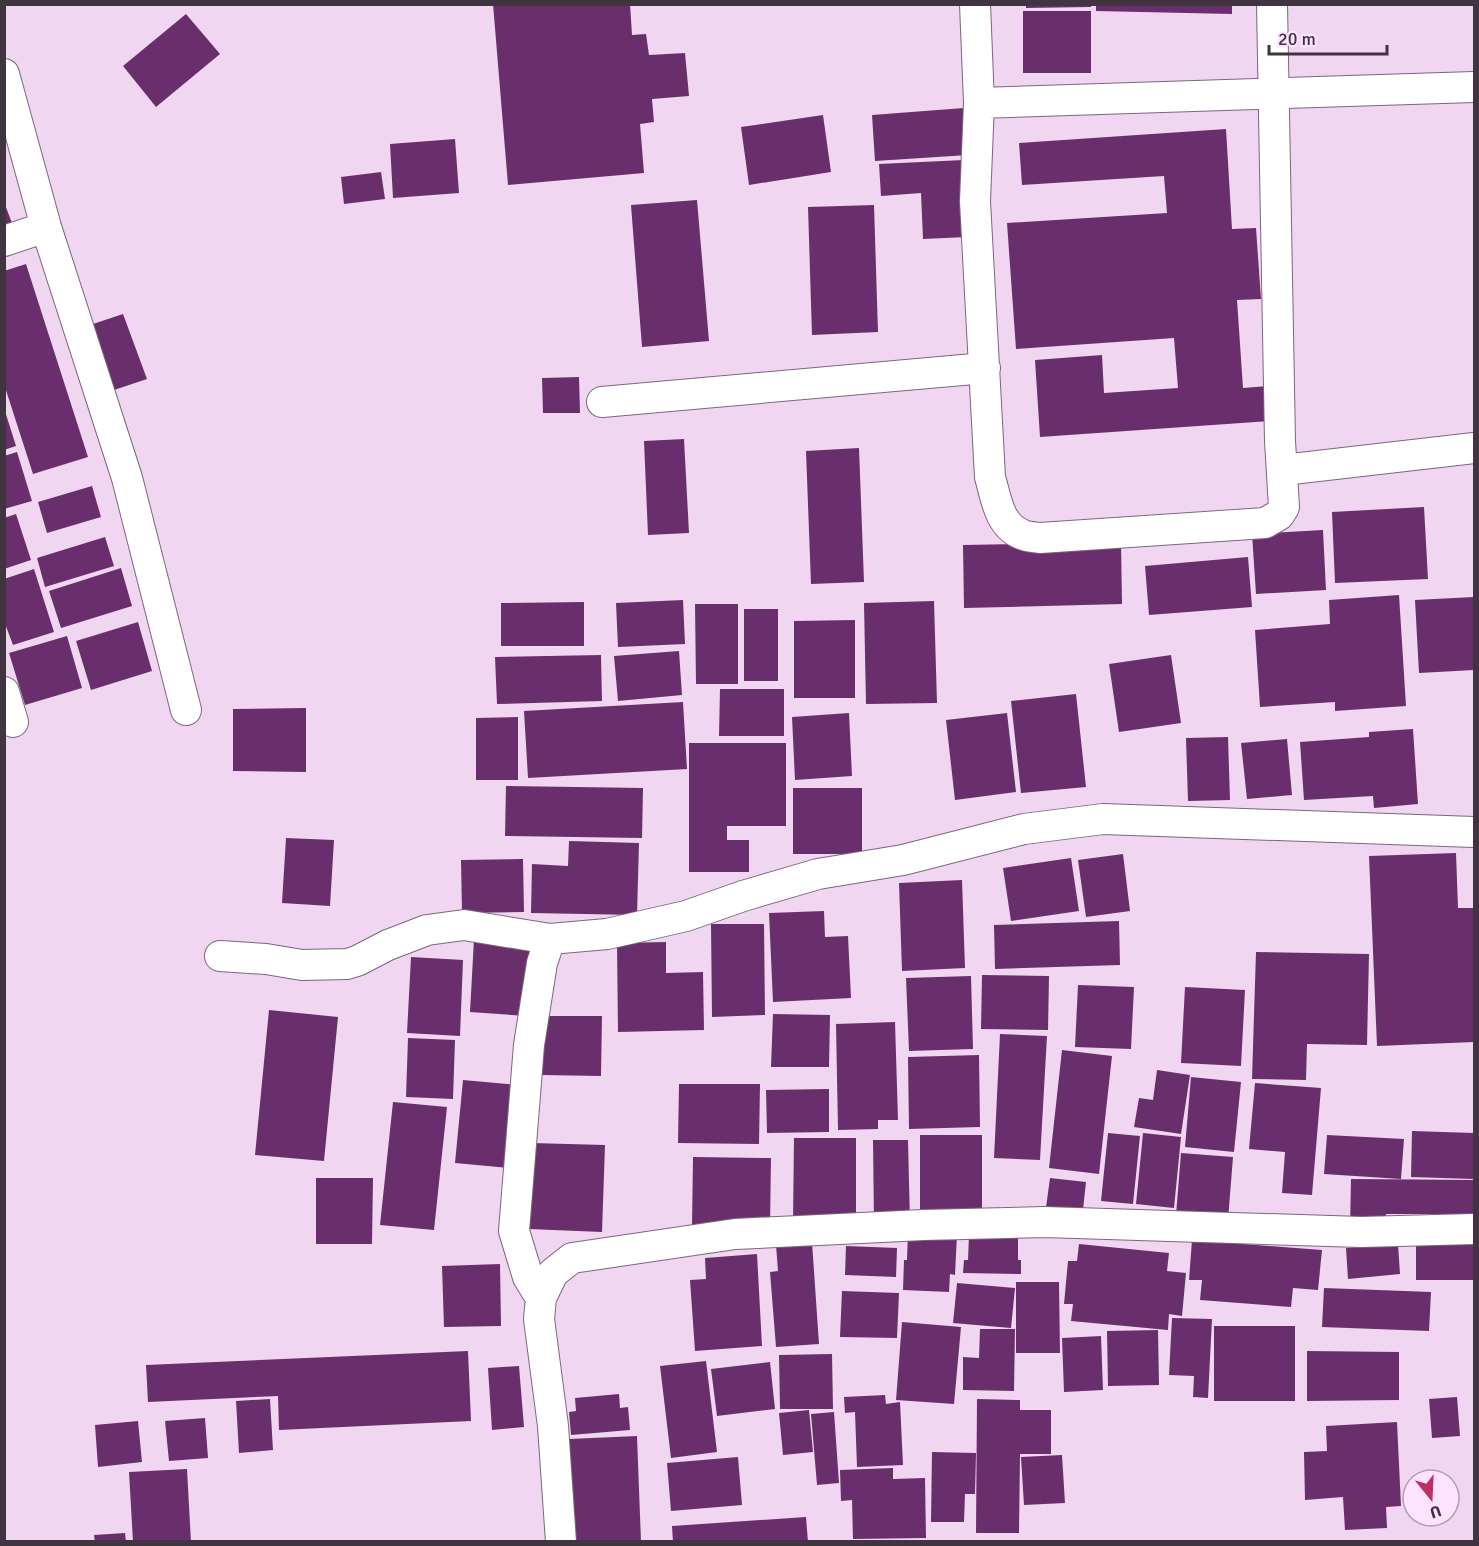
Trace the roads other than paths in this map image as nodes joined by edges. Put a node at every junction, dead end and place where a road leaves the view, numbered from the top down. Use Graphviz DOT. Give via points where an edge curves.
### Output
graph roads {
  1 [pos="975,4"];
  2 [pos="1272,4"];
  3 [pos="4,74"];
  4 [pos="1474,87"];
  5 [pos="1273,93"];
  6 [pos="979,103"];
  7 [pos="46,227"];
  8 [pos="4,241"];
  9 [pos="985,368"];
  10 [pos="602,402"];
  11 [pos="1474,448"];
  12 [pos="1283,470"];
  13 [pos="4,692"];
  14 [pos="186,710"];
  15 [pos="13,722"];
  16 [pos="1474,832"];
  17 [pos="550,939"];
  18 [pos="220,956"];
  19 [pos="1474,1229"];
  20 [pos="541,1298"];
  21 [pos="561,1542"];
  1 -- 6 [label="street"];
  2 -- 5 [label="street"];
  3 -- 7 [label="street"];
  4 -- 5 [label="street"];
  5 -- 6 [label="street"];
  5 -- 12 [label="street"];
  6 -- 9 [label="street" via="975,201"];
  7 -- 8 [label="street"];
  7 -- 14 [label="street" via="127,478"];
  9 -- 10 [label="street"];
  9 -- 12 [label="street" via="990,477 1006,523 1021,534 1040,538 1265,523 1284,507"];
  11 -- 12 [label="street"];
  13 -- 15 [label="street"];
  16 -- 17 [label="street" via="1103,819 1024,829 903,860 818,874 686,916 607,934"];
  17 -- 18 [label="street" via="464,925 427,930 347,964"];
  17 -- 20 [label="street" via="542,963 529,1045 514,1231 528,1277"];
  19 -- 20 [label="street" via="1361,1232 1044,1222 735,1234 572,1258 553,1273"];
  20 -- 21 [label="street" via="539,1319 553,1426"];
}
